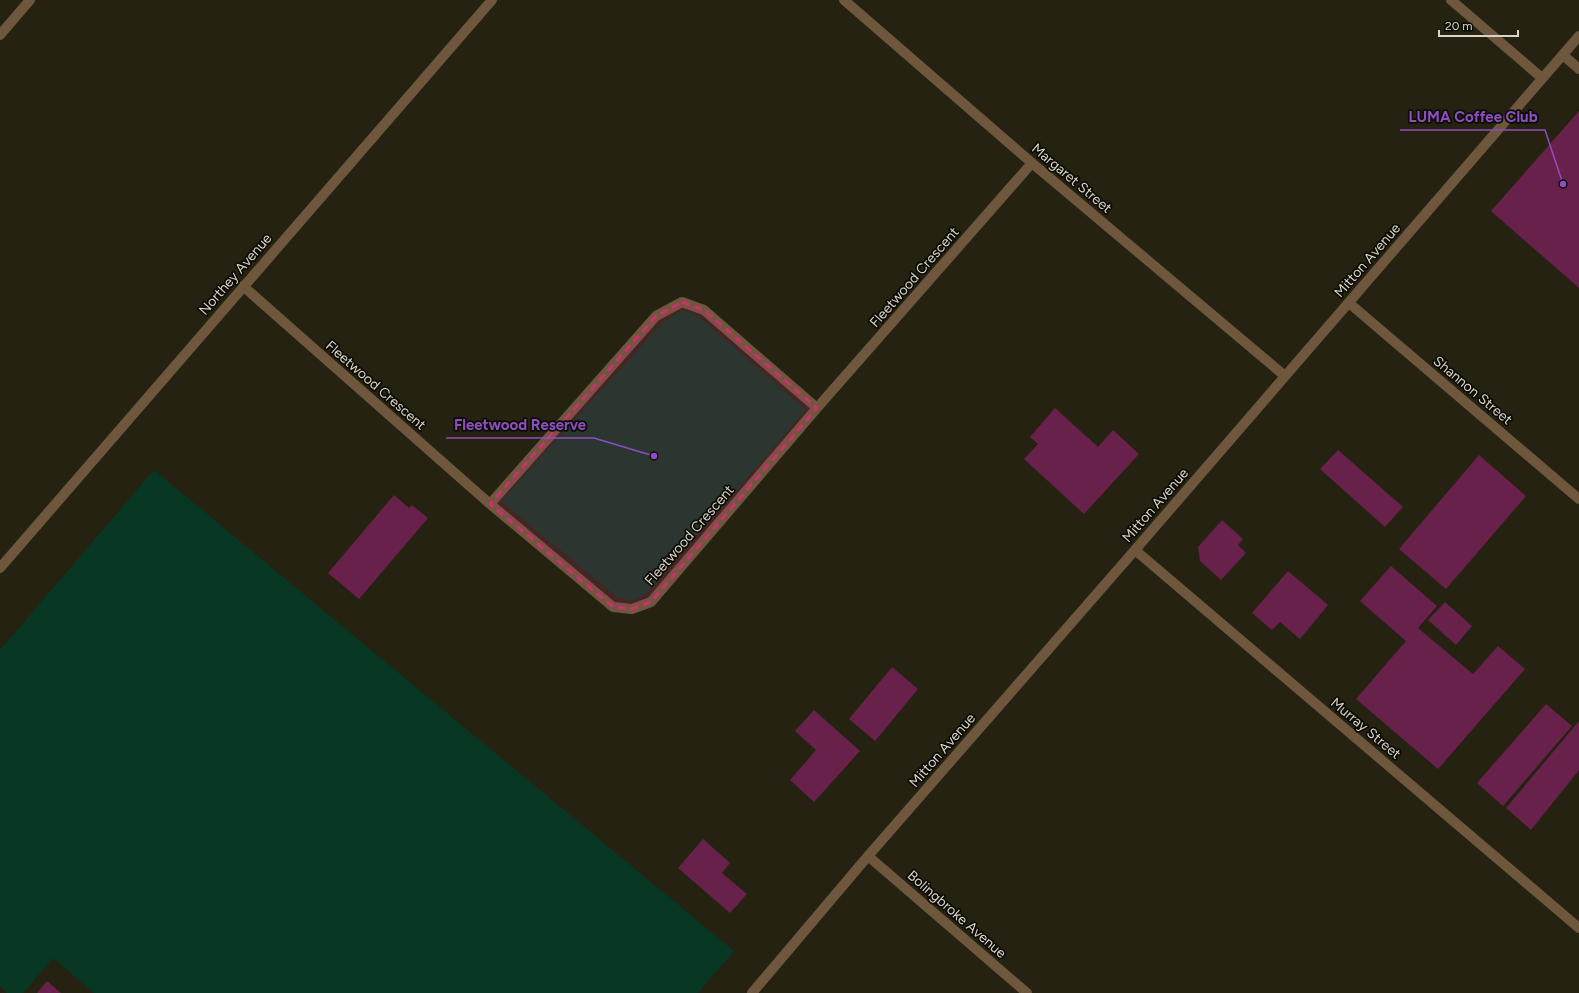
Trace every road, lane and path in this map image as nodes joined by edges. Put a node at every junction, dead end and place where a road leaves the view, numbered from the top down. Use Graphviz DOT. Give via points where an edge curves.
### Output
graph roads {
  1 [pos="30,0"];
  2 [pos="492,0"];
  3 [pos="844,0"];
  4 [pos="1451,0"];
  5 [pos="0,35"];
  6 [pos="1579,36"];
  7 [pos="1563,55"];
  8 [pos="1579,69"];
  9 [pos="1542,78"];
  10 [pos="1032,164"];
  11 [pos="243,286"];
  12 [pos="1349,303"];
  13 [pos="1285,376"];
  14 [pos="817,408"];
  15 [pos="1579,499"];
  16 [pos="490,504"];
  17 [pos="1136,550"];
  18 [pos="0,568"];
  19 [pos="868,856"];
  20 [pos="1579,928"];
  21 [pos="752,993"];
  22 [pos="1027,993"];
  1 -- 5 [label="street"];
  2 -- 11 [label="street, Northey Avenue"];
  3 -- 10 [label="street, Margaret Street"];
  4 -- 9 [label="street"];
  6 -- 7 [label="street, Mitton Avenue"];
  7 -- 8 [label="street"];
  7 -- 9 [label="street, Mitton Avenue"];
  9 -- 12 [label="street, Mitton Avenue"];
  10 -- 13 [label="street, Margaret Street"];
  10 -- 14 [label="street, Fleetwood Crescent"];
  11 -- 16 [label="street, Fleetwood Crescent"];
  11 -- 18 [label="street, Northey Avenue"];
  12 -- 13 [label="street, Mitton Avenue"];
  12 -- 15 [label="street, Shannon Street"];
  13 -- 17 [label="street, Mitton Avenue"];
  14 -- 16 [label="street" via="704,310 682,302 656,316"];
  14 -- 16 [label="street, Fleetwood Crescent" via="651,602 632,609 612,608"];
  17 -- 19 [label="street, Mitton Avenue"];
  17 -- 20 [label="street, Murray Street"];
  19 -- 21 [label="street, Mitton Avenue"];
  19 -- 22 [label="street, Bolingbroke Avenue"];
}
